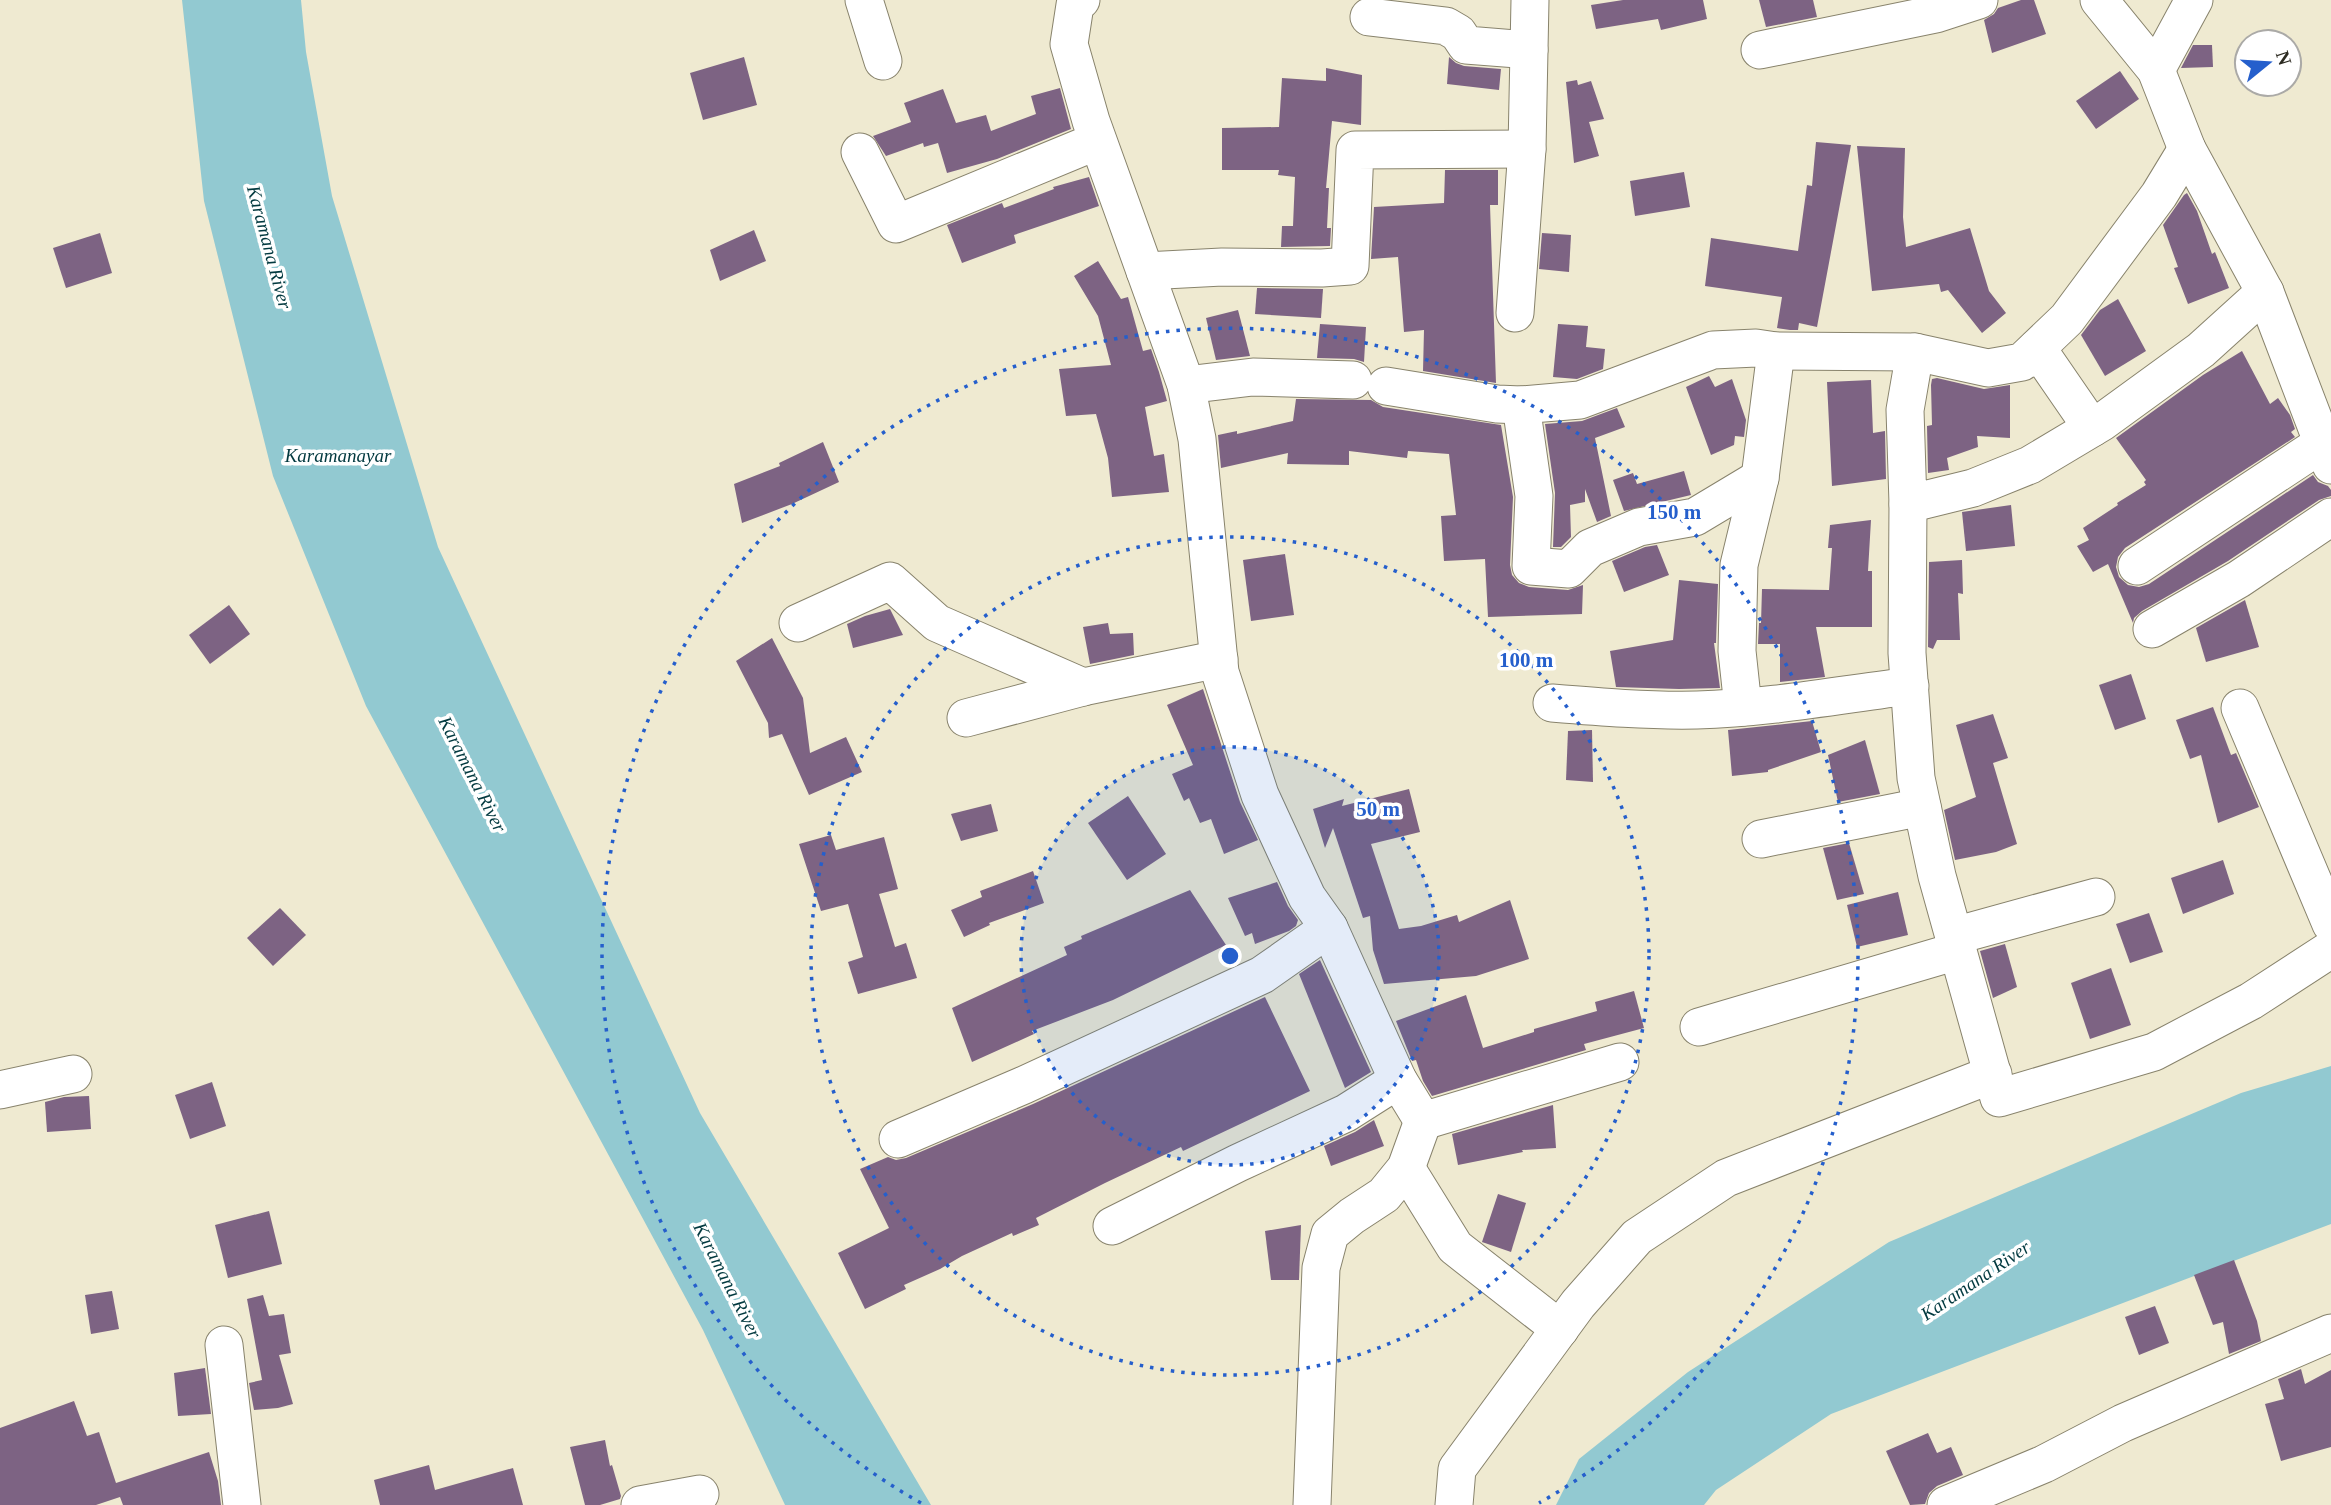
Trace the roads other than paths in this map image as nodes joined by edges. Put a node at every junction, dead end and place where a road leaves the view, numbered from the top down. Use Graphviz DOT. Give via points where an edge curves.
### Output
graph roads {
  1 [pos="864,0"];
  2 [pos="1081,0"];
  3 [pos="1530,0"];
  4 [pos="1979,0"];
  5 [pos="2099,0"];
  6 [pos="2194,0"];
  7 [pos="1369,17"];
  8 [pos="1529,50"];
  9 [pos="1760,50"];
  10 [pos="883,61"];
  11 [pos="2156,70"];
  12 [pos="1097,141"];
  13 [pos="1527,149"];
  14 [pos="2187,149"];
  15 [pos="860,152"];
  16 [pos="1144,271"];
  17 [pos="2265,292"];
  18 [pos="1515,313"];
  19 [pos="2037,348"];
  20 [pos="1776,351"];
  21 [pos="1915,352"];
  22 [pos="1186,385"];
  23 [pos="1521,405"];
  24 [pos="2092,428"];
  25 [pos="2327,454"];
  26 [pos="1760,478"];
  27 [pos="1908,504"];
  28 [pos="2331,517"];
  29 [pos="2137,566"];
  30 [pos="798,623"];
  31 [pos="2152,629"];
  32 [pos="1219,659"];
  33 [pos="1910,686"];
  34 [pos="1083,687"];
  35 [pos="1552,703"];
  36 [pos="1743,707"];
  37 [pos="2240,708"];
  38 [pos="965,718"];
  39 [pos="1922,807"];
  40 [pos="1761,839"];
  41 [pos="2096,897"];
  42 [pos="2331,924"];
  43 [pos="1329,928"];
  44 [pos="1956,944"];
  45 [pos="2331,949"];
  46 [pos="1699,1027"];
  47 [pos="1620,1062"];
  48 [pos="72,1074"];
  49 [pos="1993,1074"];
  50 [pos="1398,1080"];
  51 [pos="0,1090"];
  52 [pos="1423,1121"];
  53 [pos="898,1139"];
  54 [pos="1406,1168"];
  55 [pos="1112,1226"];
  56 [pos="1560,1329"];
  57 [pos="2331,1333"];
  58 [pos="224,1345"];
  59 [pos="700,1494"];
  60 [pos="242,1505"];
  61 [pos="640,1505"];
  62 [pos="1312,1505"];
  63 [pos="1454,1505"];
  64 [pos="1946,1505"];
  1 -- 10 [label="street"];
  2 -- 12 [label="street" via="1075,5 1069,44"];
  3 -- 8 [label="street"];
  4 -- 9 [label="street" via="1936,14"];
  5 -- 11 [label="street"];
  6 -- 11 [label="street"];
  7 -- 8 [label="street" via="1446,26 1466,45"];
  8 -- 13 [label="street"];
  11 -- 14 [label="street"];
  12 -- 15 [label="street" via="896,223"];
  12 -- 16 [label="street"];
  13 -- 16 [label="street" via="1355,150 1350,266"];
  13 -- 18 [label="street"];
  14 -- 17 [label="street"];
  14 -- 19 [label="street" via="2067,319"];
  16 -- 22 [label="street"];
  17 -- 24 [label="street" via="2201,349"];
  17 -- 25 [label="street"];
  19 -- 21 [label="street" via="2022,362 1988,368"];
  19 -- 24 [label="street"];
  20 -- 21 [label="street"];
  20 -- 23 [label="street" via="1713,350 1580,400"];
  20 -- 26 [label="street"];
  21 -- 27 [label="street" via="1905,410"];
  22 -- 23 [label="street" via="1253,377 1333,378"];
  22 -- 32 [label="street" via="1197,439"];
  23 -- 26 [label="street" via="1534,496 1531,566 1569,569 1590,548 1639,527 1696,517"];
  24 -- 27 [label="street" via="2031,465 1973,488"];
  25 -- 29 [label="street"];
  26 -- 36 [label="street" via="1739,565 1737,651"];
  27 -- 33 [label="street"];
  28 -- 31 [label="street" via="2239,579"];
  30 -- 34 [label="street" via="890,582 937,623"];
  32 -- 34 [label="street"];
  32 -- 43 [label="street" via="1260,795 1307,897"];
  33 -- 36 [label="street"];
  33 -- 39 [label="street"];
  34 -- 38 [label="street"];
  35 -- 36 [label="street" via="1621,709"];
  37 -- 42 [label="street"];
  39 -- 40 [label="street"];
  39 -- 44 [label="street"];
  41 -- 44 [label="street"];
  43 -- 50 [label="street"];
  43 -- 53 [label="street" via="1262,975"];
  44 -- 46 [label="street"];
  44 -- 49 [label="street"];
  45 -- 49 [label="street" via="2251,1001 2154,1052 2000,1098"];
  47 -- 52 [label="street"];
  48 -- 51 [label="street"];
  49 -- 56 [label="street" via="1726,1178 1637,1237"];
  50 -- 52 [label="street"];
  50 -- 55 [label="street" via="1346,1113"];
  52 -- 54 [label="street"];
  54 -- 56 [label="street" via="1455,1247"];
  54 -- 62 [label="street" via="1384,1195 1331,1234 1321,1268"];
  56 -- 63 [label="street" via="1457,1469"];
  57 -- 64 [label="street"];
  58 -- 60 [label="street"];
  59 -- 61 [label="street"];
}
